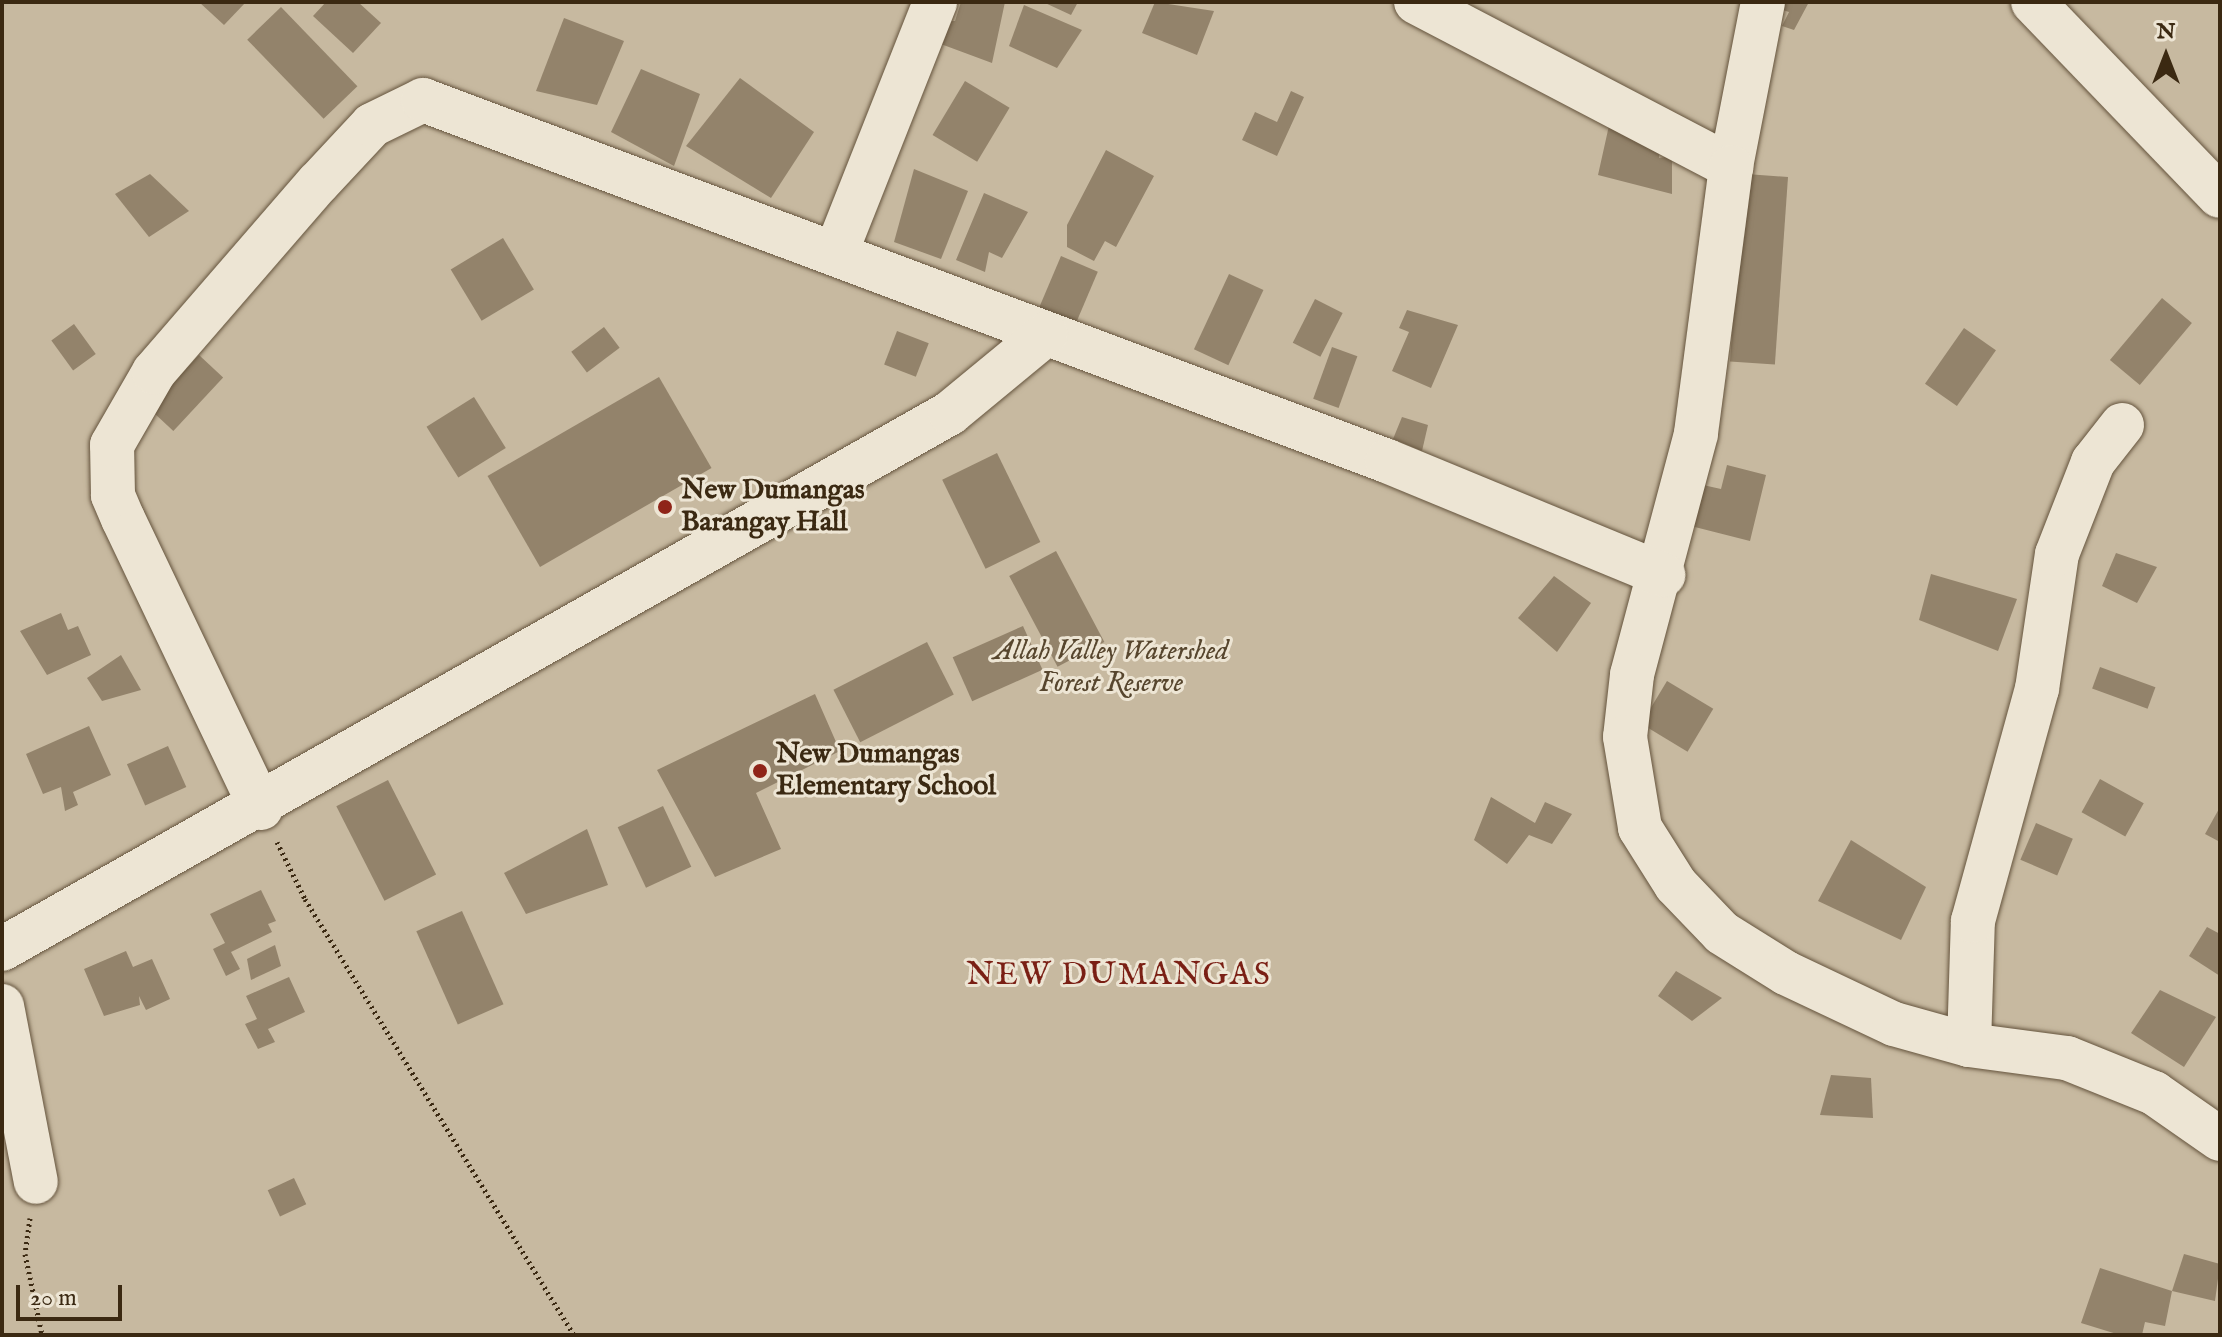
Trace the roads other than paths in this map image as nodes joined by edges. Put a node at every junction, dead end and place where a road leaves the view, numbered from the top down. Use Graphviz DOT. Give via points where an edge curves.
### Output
graph roads {
  1 [pos="935,2"];
  2 [pos="1416,2"];
  3 [pos="1763,2"];
  4 [pos="2033,2"];
  5 [pos="1731,167"];
  6 [pos="2220,196"];
  7 [pos="837,250"];
  8 [pos="1046,334"];
  9 [pos="2122,425"];
  10 [pos="1663,575"];
  11 [pos="261,808"];
  12 [pos="2,949"];
  13 [pos="2,1006"];
  14 [pos="1969,1045"];
  15 [pos="2220,1139"];
  16 [pos="36,1182"];
  1 -- 7 [label="street"];
  2 -- 5 [label="street"];
  3 -- 5 [label="street"];
  4 -- 6 [label="street"];
  5 -- 10 [label="street" via="1696,434"];
  7 -- 8 [label="street"];
  7 -- 11 [label="street" via="444,102 403,104 372,125 154,372 112,445 113,495"];
  8 -- 10 [label="street" via="1387,461"];
  8 -- 11 [label="street" via="950,413"];
  9 -- 14 [label="street" via="2093,462 2057,554 2037,689 1973,921"];
  10 -- 14 [label="street" via="1632,675 1625,737 1640,828 1676,885 1722,933 1786,973 1894,1024"];
  11 -- 12 [label="street"];
  13 -- 16 [label="street"];
  14 -- 15 [label="street" via="2067,1058 2154,1093"];
}
